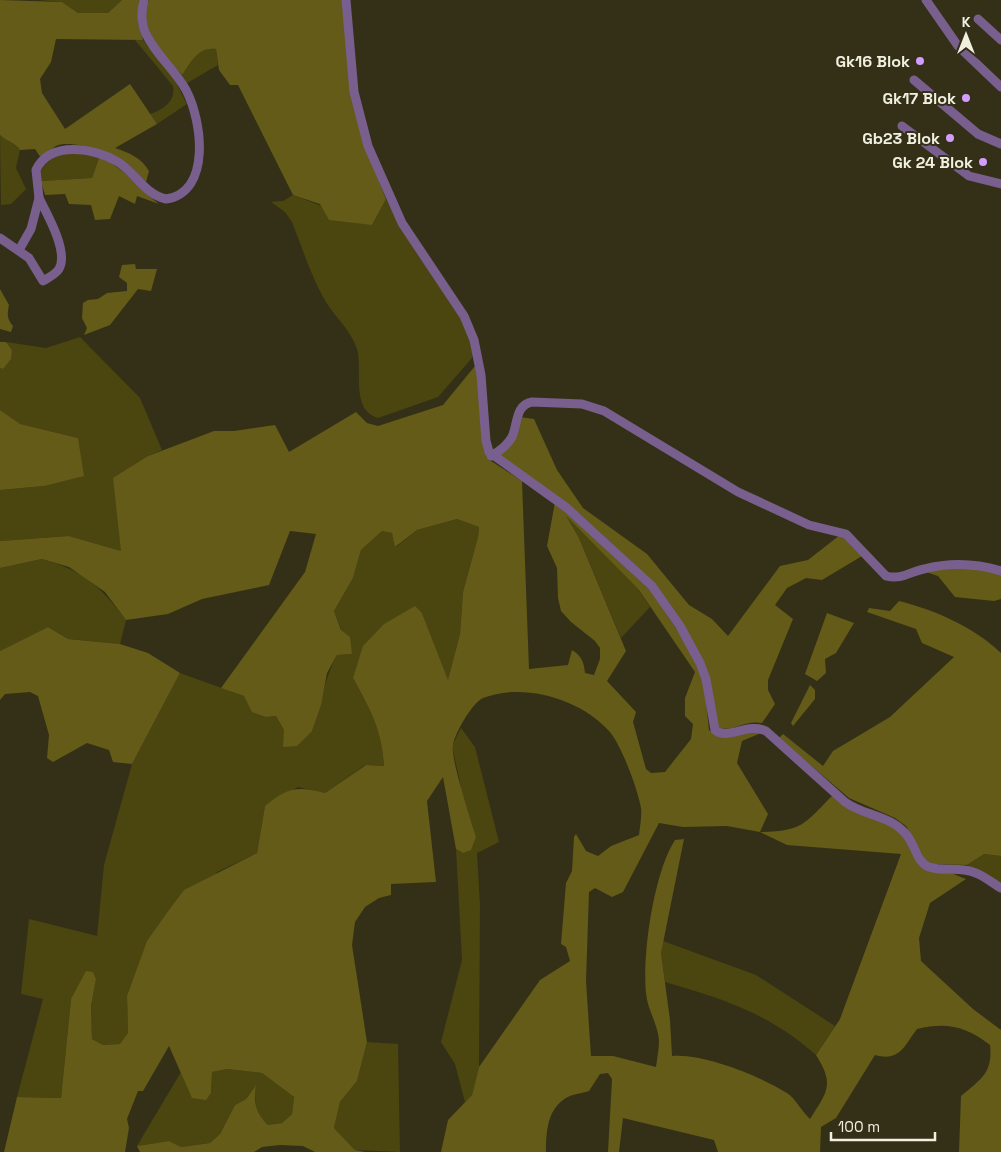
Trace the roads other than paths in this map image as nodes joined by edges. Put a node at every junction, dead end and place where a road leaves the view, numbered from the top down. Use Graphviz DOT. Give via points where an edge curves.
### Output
graph roads {
  1 [pos="144,0"];
  2 [pos="346,0"];
  3 [pos="926,0"];
  4 [pos="978,19"];
  5 [pos="1001,40"];
  6 [pos="914,80"];
  7 [pos="1001,87"];
  8 [pos="902,126"];
  9 [pos="1001,144"];
  10 [pos="1001,184"];
  11 [pos="40,198"];
  12 [pos="1,240"];
  13 [pos="19,250"];
  14 [pos="491,456"];
  15 [pos="1001,571"];
  16 [pos="1001,888"];
  1 -- 11 [label="street" via="142,24 145,33 182,83 192,105 200,157 193,181 177,196 159,198 115,160 65,149 37,167 35,173"];
  2 -- 14 [label="street" via="354,92 368,146 402,223 471,331 481,375 486,441"];
  3 -- 7 [label="street" via="958,46"];
  4 -- 5 [label="street"];
  6 -- 9 [label="street" via="978,134"];
  8 -- 10 [label="street" via="969,176"];
  11 -- 13 [label="street"];
  11 -- 13 [label="street" via="60,246 59,269 43,281 35,265"];
  12 -- 13 [label="street"];
  14 -- 15 [label="street" via="508,442 520,409 526,404 588,405 615,416 738,492 809,525 846,534 886,576 903,578 924,569 956,564 977,564"];
  14 -- 16 [label="street" via="567,508 652,586 680,626 700,663 715,730 728,734 750,727 766,731 845,802 880,816 900,829 924,864 933,868 971,871"];
}
